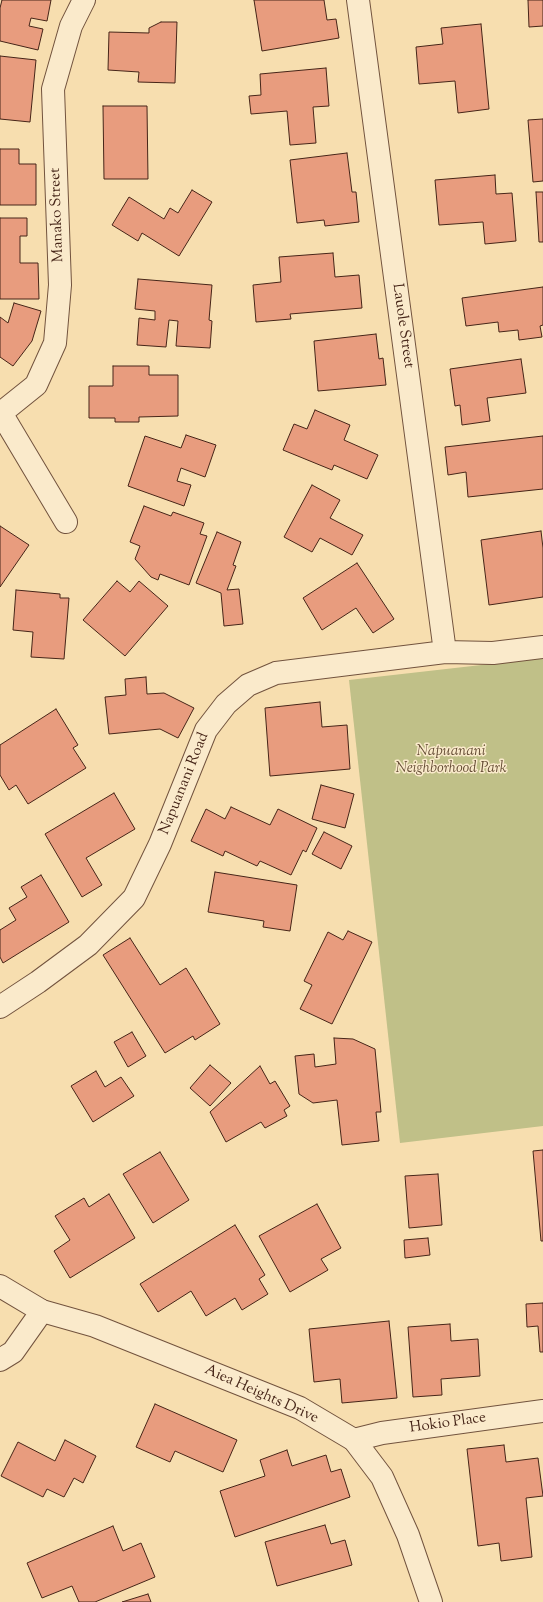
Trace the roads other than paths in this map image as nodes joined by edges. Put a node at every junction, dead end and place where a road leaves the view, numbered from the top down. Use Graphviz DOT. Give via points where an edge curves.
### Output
graph roads {
  1 [pos="84,0"];
  2 [pos="358,0"];
  3 [pos="0,414"];
  4 [pos="66,522"];
  5 [pos="543,647"];
  6 [pos="445,652"];
  7 [pos="0,1007"];
  8 [pos="0,1286"];
  9 [pos="42,1311"];
  10 [pos="0,1360"];
  11 [pos="543,1411"];
  12 [pos="354,1440"];
  13 [pos="431,1602"];
  1 -- 3 [label="street, Manako Street" via="71,26 53,88 60,285 55,343 36,385"];
  2 -- 6 [label="street, Lauole Street"];
  3 -- 4 [label="street"];
  5 -- 6 [label="street, Napuanani Road" via="493,653"];
  6 -- 7 [label="street, Napuanani Road" via="276,673 248,685 226,704 206,730 160,844 134,898 88,945"];
  8 -- 9 [label="street, Aiea Heights Drive"];
  9 -- 10 [label="street" via="13,1352"];
  9 -- 12 [label="street, Aiea Heights Drive" via="95,1326 300,1408"];
  11 -- 12 [label="street, Hokio Place" via="382,1433"];
  12 -- 13 [label="street, Aiea Heights Drive" via="382,1477 408,1535"];
}
